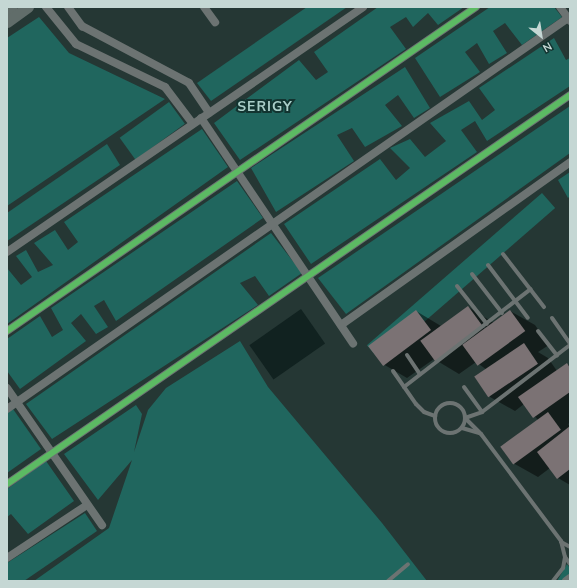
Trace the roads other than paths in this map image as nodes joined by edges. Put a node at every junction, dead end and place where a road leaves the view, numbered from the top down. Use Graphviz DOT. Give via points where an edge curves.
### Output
graph roads {
  1 [pos="12,7"];
  2 [pos="28,7"];
  3 [pos="46,7"];
  4 [pos="68,7"];
  5 [pos="204,7"];
  6 [pos="363,7"];
  7 [pos="476,7"];
  8 [pos="560,7"];
  9 [pos="7,10"];
  10 [pos="569,20"];
  11 [pos="7,22"];
  12 [pos="215,22"];
  13 [pos="570,95"];
  14 [pos="209,113"];
  15 [pos="202,118"];
  16 [pos="193,124"];
  17 [pos="570,162"];
  18 [pos="238,172"];
  19 [pos="273,224"];
  20 [pos="7,252"];
  21 [pos="503,254"];
  22 [pos="488,265"];
  23 [pos="472,274"];
  24 [pos="308,276"];
  25 [pos="457,286"];
  26 [pos="531,289"];
  27 [pos="515,301"];
  28 [pos="544,307"];
  29 [pos="502,313"];
  30 [pos="528,318"];
  31 [pos="552,318"];
  32 [pos="487,324"];
  33 [pos="341,325"];
  34 [pos="7,331"];
  35 [pos="538,331"];
  36 [pos="353,343"];
  37 [pos="570,344"];
  38 [pos="407,355"];
  39 [pos="557,355"];
  40 [pos="393,371"];
  41 [pos="420,374"];
  42 [pos="404,387"];
  43 [pos="464,387"];
  44 [pos="7,388"];
  45 [pos="17,402"];
  46 [pos="7,409"];
  47 [pos="482,412"];
  48 [pos="434,416"];
  49 [pos="465,418"];
  50 [pos="462,428"];
  51 [pos="481,434"];
  52 [pos="52,453"];
  53 [pos="7,484"];
  54 [pos="87,505"];
  55 [pos="102,526"];
  56 [pos="561,541"];
  57 [pos="570,546"];
  58 [pos="565,557"];
  59 [pos="7,558"];
  60 [pos="408,564"];
  61 [pos="570,564"];
  62 [pos="570,578"];
  63 [pos="388,581"];
  64 [pos="553,581"];
  65 [pos="566,581"];
  1 -- 9 [label="street"];
  2 -- 11 [label="street"];
  3 -- 16 [label="street" via="76,44 165,88"];
  4 -- 14 [label="street" via="82,26 189,84"];
  5 -- 12 [label="street"];
  6 -- 14 [label="street"];
  7 -- 18 [label="street"];
  8 -- 10 [label="street"];
  10 -- 19 [label="street"];
  13 -- 24 [label="street"];
  14 -- 15 [label="street"];
  15 -- 16 [label="street"];
  15 -- 18 [label="street"];
  16 -- 20 [label="street"];
  17 -- 33 [label="street"];
  18 -- 19 [label="street"];
  18 -- 34 [label="street"];
  19 -- 24 [label="street"];
  19 -- 45 [label="street"];
  21 -- 26 [label="lane"];
  22 -- 27 [label="lane"];
  23 -- 29 [label="lane"];
  24 -- 33 [label="street"];
  24 -- 52 [label="street"];
  25 -- 32 [label="lane"];
  26 -- 27 [label="lane"];
  26 -- 28 [label="lane"];
  27 -- 29 [label="lane"];
  27 -- 30 [label="lane"];
  29 -- 32 [label="lane"];
  31 -- 37 [label="lane"];
  32 -- 41 [label="lane"];
  33 -- 36 [label="street"];
  35 -- 39 [label="lane"];
  37 -- 39 [label="lane"];
  38 -- 41 [label="lane"];
  39 -- 47 [label="lane"];
  40 -- 42 [label="lane"];
  41 -- 42 [label="lane"];
  42 -- 48 [label="lane" via="424,412"];
  43 -- 47 [label="lane"];
  44 -- 45 [label="street"];
  45 -- 46 [label="street"];
  45 -- 52 [label="street"];
  47 -- 49 [label="lane"];
  48 -- 49 [label="lane" via="439,407 453,403 462,409"];
  48 -- 50 [label="lane" via="436,426 443,432 453,433"];
  49 -- 50 [label="lane"];
  49 -- 51 [label="lane"];
  50 -- 51 [label="lane"];
  51 -- 56 [label="lane"];
  52 -- 53 [label="street"];
  52 -- 54 [label="street"];
  54 -- 55 [label="street"];
  54 -- 59 [label="street"];
  56 -- 57 [label="lane"];
  56 -- 58 [label="lane"];
  58 -- 61 [label="lane"];
  58 -- 64 [label="lane" via="563,568"];
  60 -- 63 [label="lane"];
  62 -- 65 [label="street"];
}
